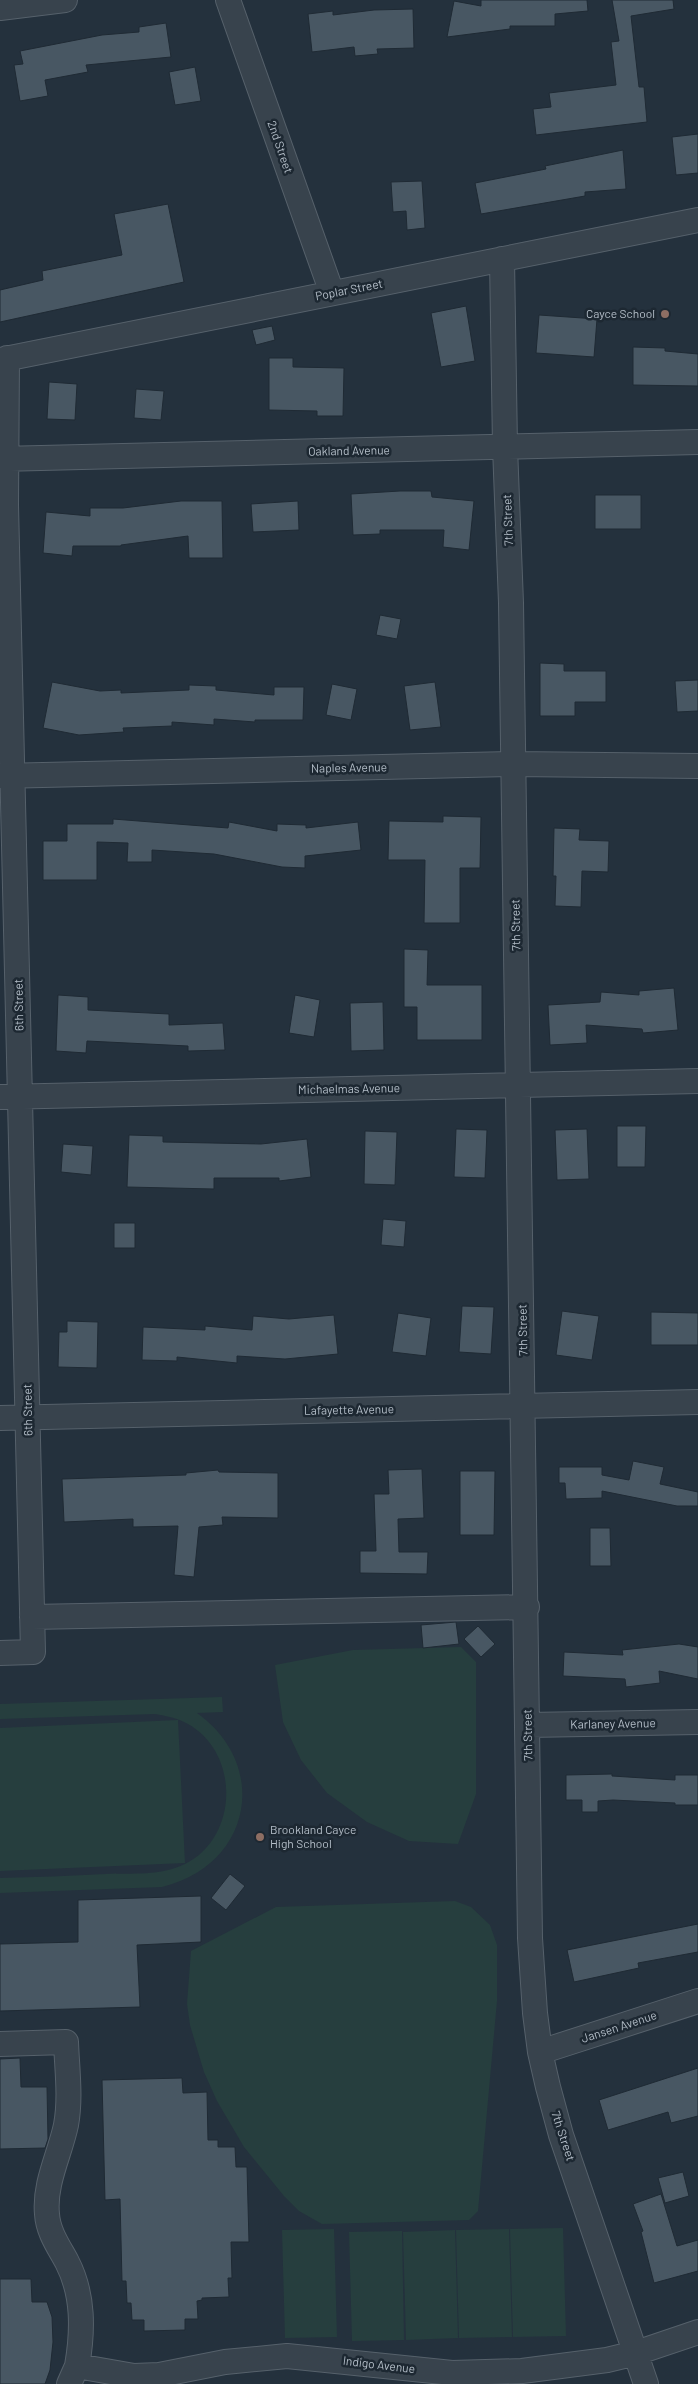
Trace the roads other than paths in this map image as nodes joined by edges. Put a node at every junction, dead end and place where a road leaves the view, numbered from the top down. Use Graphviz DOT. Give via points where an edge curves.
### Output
graph roads {
  1 [pos="65,0"];
  2 [pos="228,0"];
  3 [pos="0,8"];
  4 [pos="698,220"];
  5 [pos="502,259"];
  6 [pos="332,293"];
  7 [pos="4,359"];
  8 [pos="698,442"];
  9 [pos="505,447"];
  10 [pos="3,459"];
  11 [pos="514,764"];
  12 [pos="698,766"];
  13 [pos="6,776"];
  14 [pos="698,1081"];
  15 [pos="519,1085"];
  16 [pos="10,1097"];
  17 [pos="698,1402"];
  18 [pos="524,1406"];
  19 [pos="28,1417"];
  20 [pos="0,1418"];
  21 [pos="527,1606"];
  22 [pos="32,1617"];
  23 [pos="0,1653"];
  24 [pos="698,1722"];
  25 [pos="528,1725"];
  26 [pos="698,2001"];
  27 [pos="0,2044"];
  28 [pos="540,2052"];
  29 [pos="698,2332"];
  30 [pos="636,2353"];
  31 [pos="358,2374"];
  32 [pos="73,2375"];
  33 [pos="419,2377"];
  34 [pos="486,2378"];
  35 [pos="646,2384"];
  1 -- 3 [label="street"];
  2 -- 6 [label="street, 2nd Street"];
  4 -- 5 [label="street, Poplar Street"];
  5 -- 6 [label="street, Poplar Street"];
  5 -- 9 [label="street, 7th Street"];
  6 -- 7 [label="street, Poplar Street"];
  7 -- 10 [label="street, 6th Street"];
  8 -- 9 [label="street, Oakland Avenue"];
  9 -- 10 [label="street, Oakland Avenue"];
  9 -- 11 [label="street, 7th Street"];
  10 -- 13 [label="street, 6th Street"];
  11 -- 12 [label="street, Naples Avenue"];
  11 -- 13 [label="street, Naples Avenue"];
  11 -- 15 [label="street, 7th Street"];
  13 -- 16 [label="street, 6th Street"];
  14 -- 15 [label="street, Michaelmas Avenue"];
  15 -- 16 [label="street, Michaelmas Avenue"];
  15 -- 18 [label="street, 7th Street"];
  16 -- 19 [label="street, 6th Street"];
  17 -- 18 [label="street, Lafayette Avenue"];
  18 -- 19 [label="street, Lafayette Avenue"];
  18 -- 21 [label="street, 7th Street"];
  19 -- 20 [label="street, Lafayette Avenue"];
  19 -- 22 [label="street, 6th Street"];
  21 -- 22 [label="street"];
  21 -- 25 [label="street, 7th Street"];
  22 -- 23 [label="street, 6th Street" via="33,1652"];
  24 -- 25 [label="street, Karlaney Avenue"];
  25 -- 28 [label="street, 7th Street" via="530,1938 534,2013"];
  26 -- 28 [label="street, Jansen Avenue"];
  27 -- 32 [label="street" via="66,2042 69,2097 66,2124 51,2177 47,2214 50,2230 68,2263 79,2298 82,2323"];
  28 -- 30 [label="street, 7th Street" via="561,2134"];
  29 -- 30 [label="street, Indigo Avenue"];
  30 -- 34 [label="street, Indigo Avenue"];
  30 -- 35 [label="street, 7th Street"];
  31 -- 32 [label="street, Indigo Avenue" via="287,2356 255,2358 159,2376"];
  31 -- 33 [label="street, Indigo Avenue"];
  33 -- 34 [label="street, Indigo Avenue"];
}
